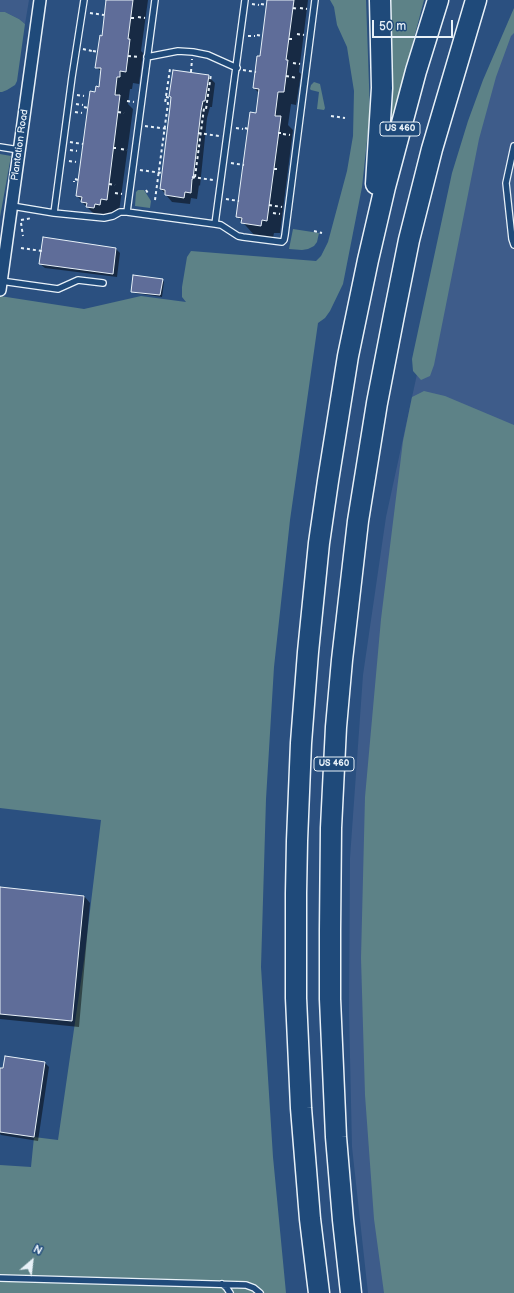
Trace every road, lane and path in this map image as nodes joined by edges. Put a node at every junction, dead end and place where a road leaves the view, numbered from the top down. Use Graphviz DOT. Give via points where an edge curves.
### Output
graph roads {
  1 [pos="40,0"];
  2 [pos="84,0"];
  3 [pos="155,0"];
  4 [pos="245,0"];
  5 [pos="315,0"];
  6 [pos="380,0"];
  7 [pos="438,0"];
  8 [pos="476,0"];
  9 [pos="491,0"];
  10 [pos="261,4"];
  11 [pos="266,5"];
  12 [pos="293,8"];
  13 [pos="298,9"];
  14 [pos="98,14"];
  15 [pos="104,15"];
  16 [pos="131,18"];
  17 [pos="136,18"];
  18 [pos="257,35"];
  19 [pos="262,36"];
  20 [pos="289,39"];
  21 [pos="294,39"];
  22 [pos="461,50"];
  23 [pos="93,51"];
  24 [pos="98,52"];
  25 [pos="128,56"];
  26 [pos="133,56"];
  27 [pos="147,57"];
  28 [pos="191,67"];
  29 [pos="170,69"];
  30 [pos="239,69"];
  31 [pos="191,72"];
  32 [pos="256,72"];
  33 [pos="211,74"];
  34 [pos="286,76"];
  35 [pos="299,78"];
  36 [pos="166,97"];
  37 [pos="171,98"];
  38 [pos="203,103"];
  39 [pos="207,104"];
  40 [pos="84,107"];
  41 [pos="88,108"];
  42 [pos="118,112"];
  43 [pos="124,113"];
  44 [pos="331,116"];
  45 [pos="345,118"];
  46 [pos="153,127"];
  47 [pos="166,129"];
  48 [pos="199,133"];
  49 [pos="278,133"];
  50 [pos="282,133"];
  51 [pos="213,135"];
  52 [pos="78,143"];
  53 [pos="83,144"];
  54 [pos="514,146"];
  55 [pos="0,147"];
  56 [pos="114,148"];
  57 [pos="119,148"];
  58 [pos="19,150"];
  59 [pos="239,164"];
  60 [pos="244,165"];
  61 [pos="147,171"];
  62 [pos="161,172"];
  63 [pos="207,179"];
  64 [pos="78,180"];
  65 [pos="75,181"];
  66 [pos="109,184"];
  67 [pos="114,189"];
  68 [pos="146,190"];
  69 [pos="149,195"];
  70 [pos="155,200"];
  71 [pos="234,200"];
  72 [pos="239,201"];
  73 [pos="269,205"];
  74 [pos="274,205"];
  75 [pos="12,206"];
  76 [pos="127,212"];
  77 [pos="54,213"];
  78 [pos="34,218"];
  79 [pos="215,224"];
  80 [pos="314,231"];
  81 [pos="322,233"];
  82 [pos="23,236"];
  83 [pos="514,245"];
  84 [pos="21,248"];
  85 [pos="42,252"];
  86 [pos="368,260"];
  87 [pos="102,283"];
  88 [pos="1,285"];
  89 [pos="0,1278"];
  90 [pos="221,1284"];
  91 [pos="230,1293"];
  92 [pos="260,1293"];
  93 [pos="319,1293"];
  94 [pos="351,1293"];
  1 -- 58 [label="street, Plantation Road"];
  2 -- 77 [label="lane"];
  3 -- 27 [label="lane"];
  4 -- 30 [label="lane"];
  5 -- 79 [label="lane" via="284,240 280,242 243,238"];
  6 -- 86 [label="highway" via="382,88 378,163"];
  7 -- 86 [label="highway, US 460" via="400,129"];
  8 -- 22 [label="highway, US 460"];
  9 -- 22 [label="highway"];
  10 -- 11 [label="path"];
  12 -- 13 [label="path"];
  14 -- 15 [label="path"];
  16 -- 17 [label="path"];
  18 -- 19 [label="path"];
  20 -- 21 [label="path"];
  22 -- 94 [label="highway, US 460" via="409,240 385,358 358,521 336,727 331,828 330,999 336,1137"];
  23 -- 24 [label="path"];
  25 -- 26 [label="path"];
  27 -- 30 [label="lane" via="178,51 193,52 208,55"];
  27 -- 76 [label="lane"];
  28 -- 31 [label="path"];
  29 -- 36 [label="path"];
  30 -- 32 [label="path"];
  30 -- 79 [label="lane"];
  33 -- 39 [label="path"];
  34 -- 35 [label="path"];
  36 -- 37 [label="path"];
  36 -- 47 [label="path"];
  38 -- 39 [label="path"];
  39 -- 48 [label="path"];
  40 -- 41 [label="path"];
  42 -- 43 [label="path"];
  44 -- 45 [label="path"];
  46 -- 47 [label="path"];
  47 -- 62 [label="path"];
  48 -- 51 [label="path"];
  48 -- 63 [label="path" via="194,177"];
  49 -- 50 [label="path"];
  52 -- 53 [label="path"];
  54 -- 83 [label="lane" via="506,183"];
  55 -- 58 [label="lane"];
  56 -- 57 [label="path"];
  58 -- 75 [label="street, Plantation Road"];
  59 -- 60 [label="path"];
  61 -- 62 [label="path"];
  62 -- 70 [label="path"];
  64 -- 65 [label="path"];
  66 -- 67 [label="path" via="115,185"];
  68 -- 69 [label="path"];
  71 -- 72 [label="path"];
  73 -- 74 [label="path"];
  75 -- 77 [label="lane"];
  75 -- 88 [label="street, Plantation Road"];
  76 -- 77 [label="lane" via="104,218"];
  76 -- 79 [label="lane"];
  78 -- 82 [label="path" via="21,220"];
  80 -- 81 [label="path"];
  84 -- 85 [label="path"];
  86 -- 93 [label="highway, US 460" via="348,356 319,543 299,774 296,998 301,1116"];
  87 -- 88 [label="lane" via="78,280 58,289"];
  89 -- 90 [label="lane"];
  90 -- 91 [label="lane"];
  90 -- 92 [label="lane" via="246,1285"];
}
